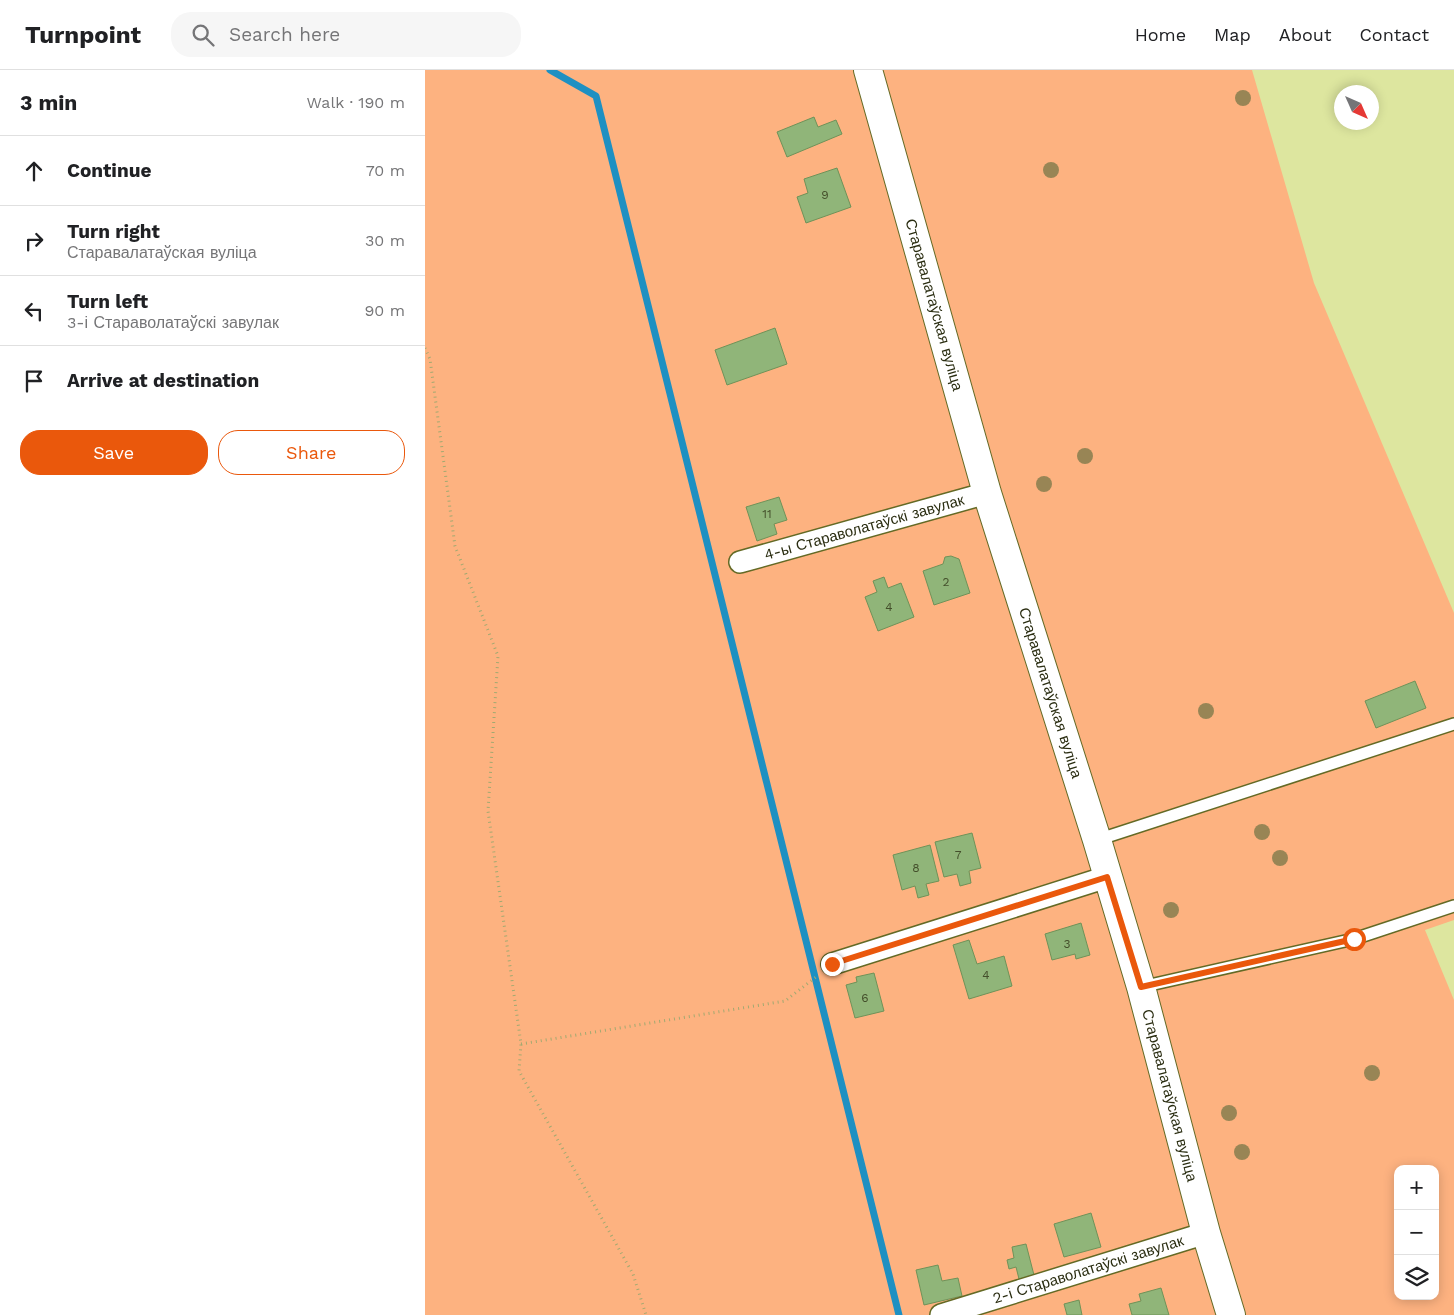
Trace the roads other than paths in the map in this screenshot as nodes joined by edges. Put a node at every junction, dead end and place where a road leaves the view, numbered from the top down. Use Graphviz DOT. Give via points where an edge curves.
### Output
graph roads {
  1 [pos="868,70"];
  2 [pos="987,493"];
  3 [pos="740,562"];
  4 [pos="1454,724"];
  5 [pos="1097,840"];
  6 [pos="1107,877"];
  7 [pos="1454,906"];
  8 [pos="832,964"];
  9 [pos="1141,987"];
  10 [pos="1206,1233"];
  11 [pos="941,1315"];
  12 [pos="1231,1315"];
  1 -- 2 [label="street, Старавалатаўская вуліца"];
  2 -- 3 [label="street, 4-ы Стараволатаўскі завулак"];
  2 -- 5 [label="street, Старавалатаўская вуліца"];
  4 -- 5 [label="lane"];
  5 -- 6 [label="street, Старавалатаўская вуліца"];
  6 -- 8 [label="street"];
  6 -- 9 [label="street, Старавалатаўская вуліца"];
  7 -- 9 [label="lane" via="1354,939"];
  9 -- 10 [label="street, Старавалатаўская вуліца"];
  10 -- 11 [label="street, 2-і Стараволатаўскі завулак"];
  10 -- 12 [label="street, Старавалатаўская вуліца"];
}
